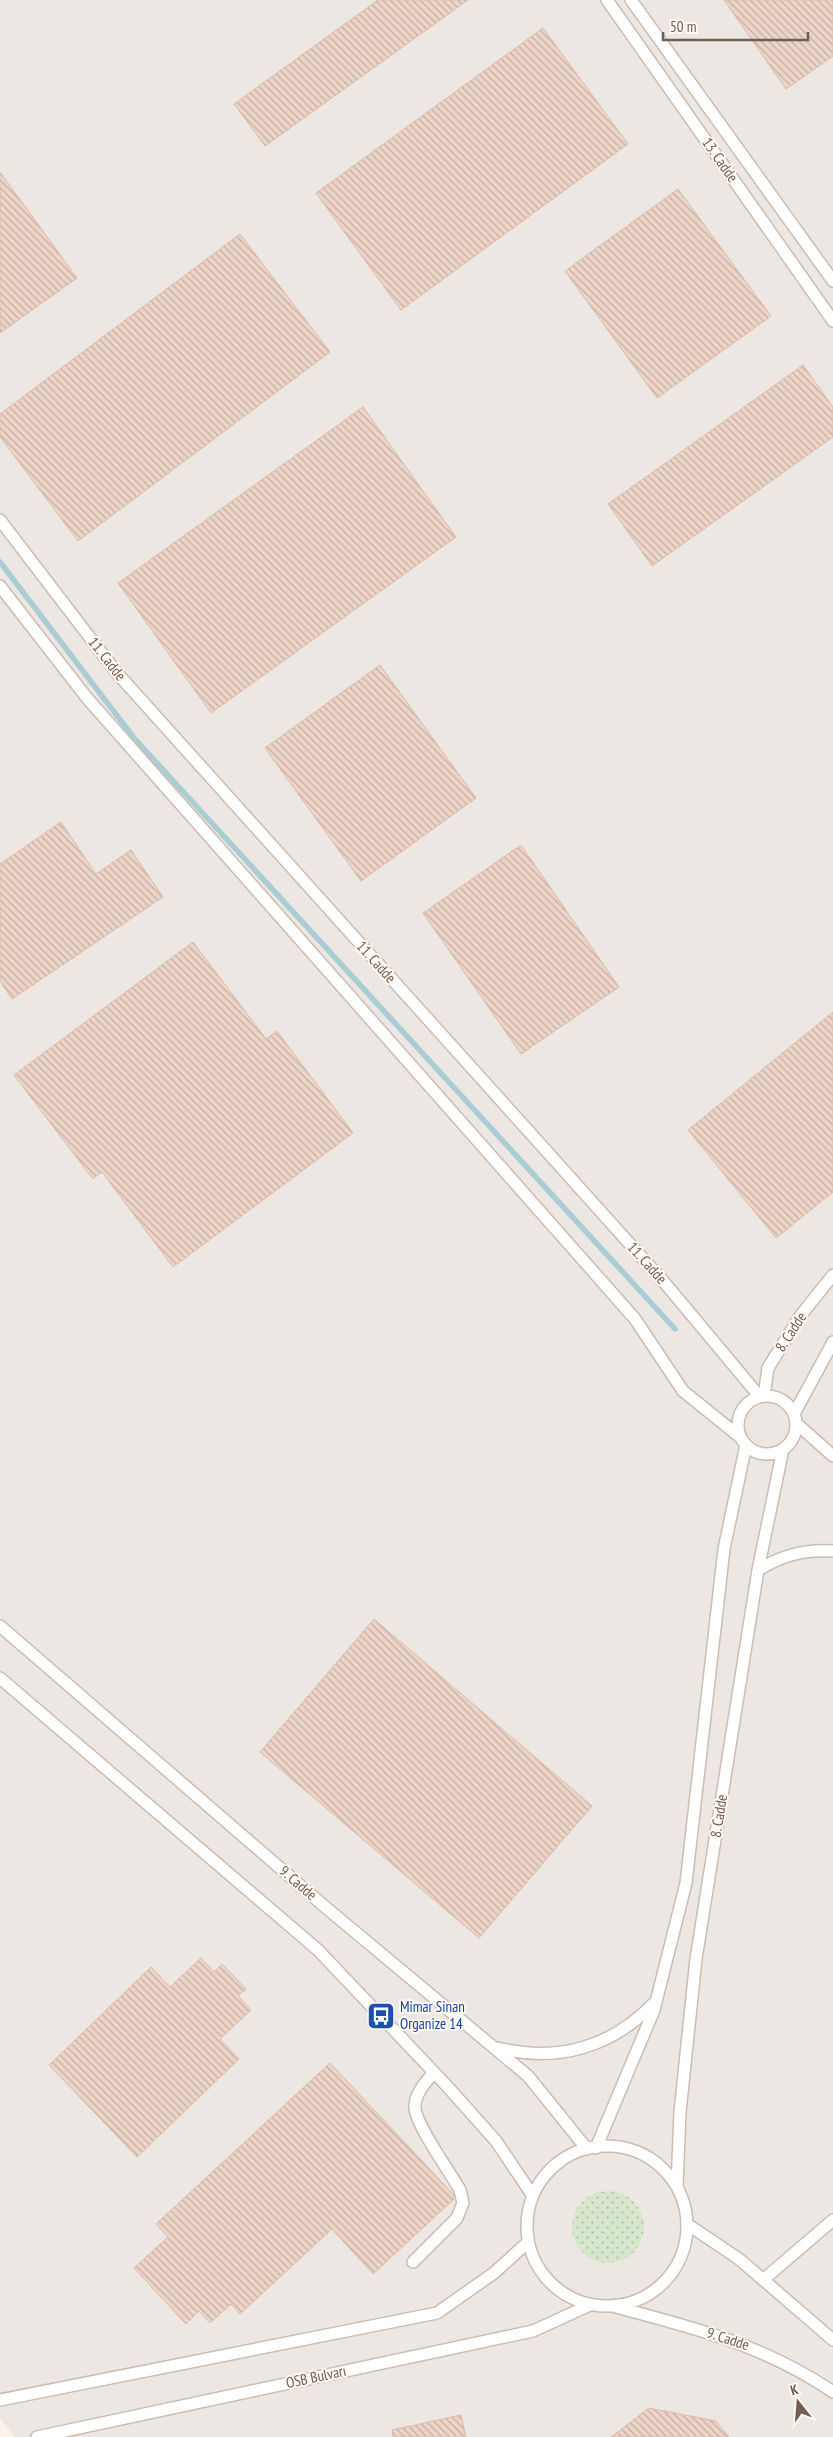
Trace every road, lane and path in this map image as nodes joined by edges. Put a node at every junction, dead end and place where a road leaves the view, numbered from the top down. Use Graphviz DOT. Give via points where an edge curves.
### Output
graph roads {
  1 [pos="607,0"];
  2 [pos="632,0"];
  3 [pos="833,281"];
  4 [pos="833,320"];
  5 [pos="0,520"];
  6 [pos="0,586"];
  7 [pos="833,1275"];
  8 [pos="833,1342"];
  9 [pos="762,1397"];
  10 [pos="795,1419"];
  11 [pos="743,1441"];
  12 [pos="783,1449"];
  13 [pos="833,1456"];
  14 [pos="833,1551"];
  15 [pos="758,1570"];
  16 [pos="0,1626"];
  17 [pos="0,1678"];
  18 [pos="657,2000"];
  19 [pos="496,2048"];
  20 [pos="434,2072"];
  21 [pos="592,2148"];
  22 [pos="677,2187"];
  23 [pos="533,2196"];
  24 [pos="833,2220"];
  25 [pos="687,2224"];
  26 [pos="528,2242"];
  27 [pos="413,2262"];
  28 [pos="763,2280"];
  29 [pos="590,2305"];
  30 [pos="614,2306"];
  31 [pos="833,2340"];
  32 [pos="833,2392"];
  33 [pos="0,2400"];
  34 [pos="38,2437"];
  1 -- 4 [label="lane, 13. Cadde"];
  2 -- 3 [label="lane, 13. Cadde"];
  5 -- 9 [label="lane, 11. Cadde" via="117,673 664,1282"];
  6 -- 11 [label="lane" via="86,698 634,1319 683,1391"];
  7 -- 9 [label="lane, 8. Cadde" via="801,1316 768,1368"];
  8 -- 10 [label="lane"];
  9 -- 10 [label="lane" via="780,1399 789,1405"];
  9 -- 11 [label="lane" via="751,1400 739,1417"];
  10 -- 12 [label="lane" via="795,1434"];
  10 -- 13 [label="lane"];
  11 -- 12 [label="lane" via="754,1451 764,1454 774,1454"];
  11 -- 18 [label="lane, 8. Cadde" via="724,1549 686,1884"];
  12 -- 15 [label="lane, 8. Cadde"];
  14 -- 15 [label="lane" via="804,1551 788,1555"];
  15 -- 22 [label="lane, 8. Cadde" via="696,1959 680,2112"];
  16 -- 19 [label="lane, 9. Cadde" via="324,1906"];
  17 -- 20 [label="lane" via="318,1950"];
  18 -- 19 [label="lane" via="627,2028 590,2047 542,2054"];
  18 -- 21 [label="lane, 8. Cadde"];
  19 -- 21 [label="lane, 9. Cadde" via="528,2076"];
  20 -- 23 [label="lane" via="496,2141"];
  20 -- 27 [label="lane" via="419,2091 414,2106 418,2121 460,2190 462,2203 457,2218"];
  21 -- 22 [label="lane" via="613,2146 638,2152 660,2166"];
  21 -- 23 [label="lane" via="571,2154 555,2165"];
  22 -- 25 [label="lane"];
  23 -- 26 [label="lane" via="527,2218"];
  24 -- 28 [label="lane"];
  25 -- 28 [label="lane" via="739,2259"];
  25 -- 30 [label="lane" via="684,2248 669,2276 658,2288 638,2300"];
  26 -- 29 [label="lane" via="536,2264 550,2282 568,2296"];
  26 -- 33 [label="lane" via="494,2273 437,2313"];
  28 -- 31 [label="lane"];
  29 -- 30 [label="lane"];
  29 -- 34 [label="lane, OSB Bulvarı" via="533,2331"];
  30 -- 32 [label="lane, 9. Cadde" via="751,2347 785,2362"];
}
